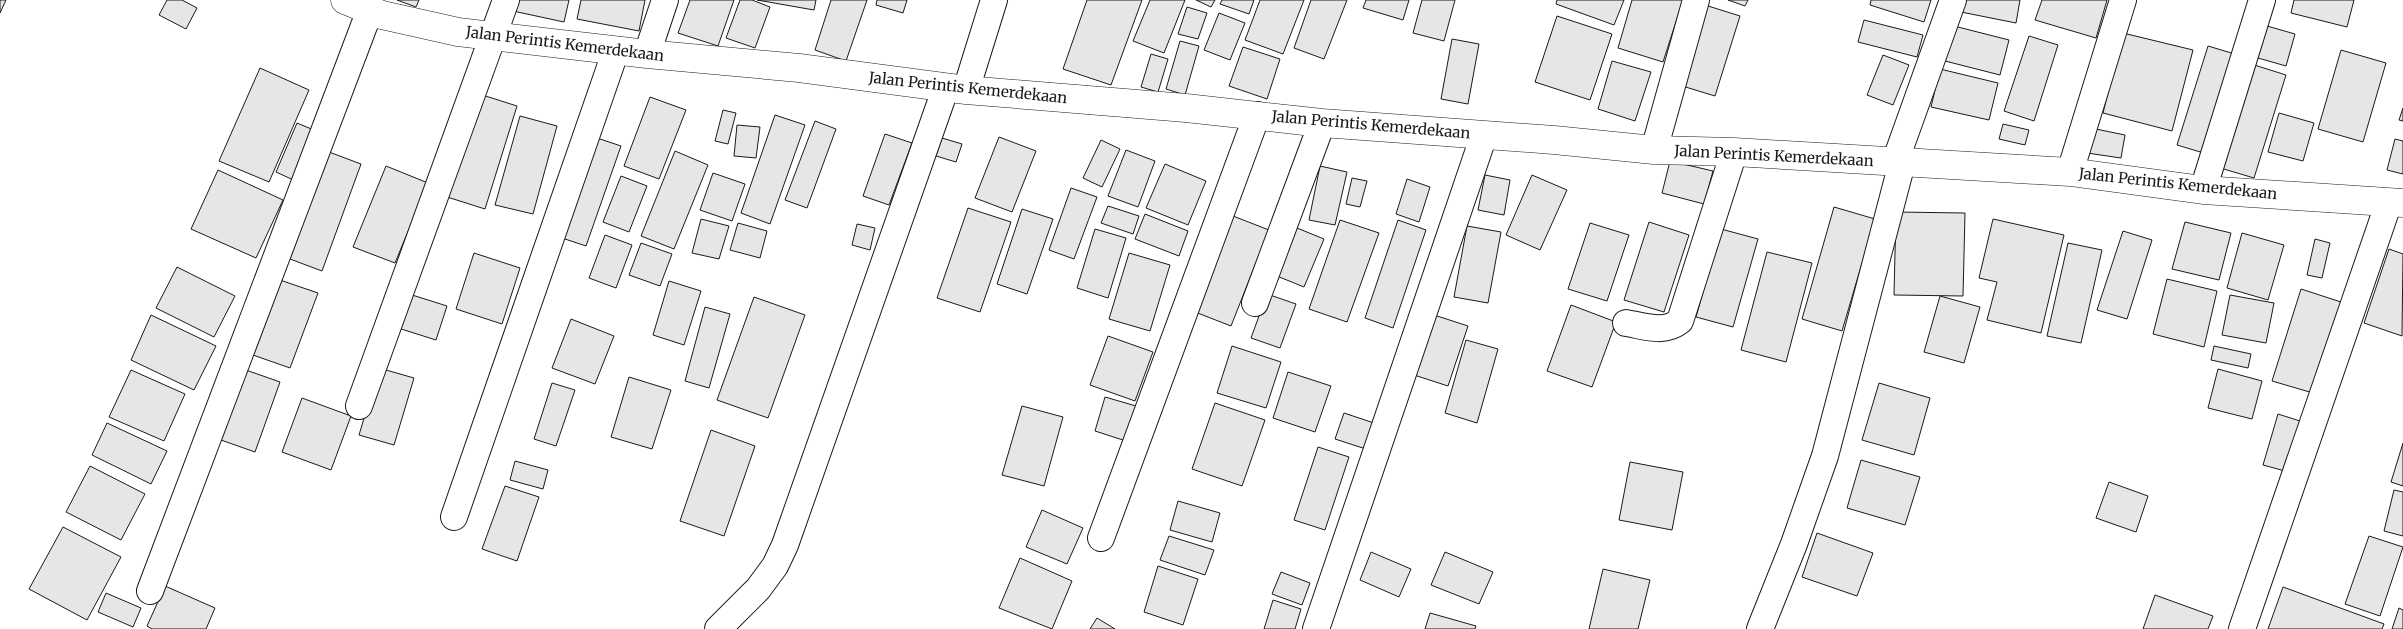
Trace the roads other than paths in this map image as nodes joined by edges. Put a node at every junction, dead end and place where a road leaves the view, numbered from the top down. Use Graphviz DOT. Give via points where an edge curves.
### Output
graph roads {
  1 [pos="344,0"];
  2 [pos="506,0"];
  3 [pos="665,0"];
  4 [pos="994,0"];
  5 [pos="1696,0"];
  6 [pos="1953,0"];
  7 [pos="2123,0"];
  8 [pos="2262,0"];
  9 [pos="380,8"];
  10 [pos="493,36"];
  11 [pos="616,50"];
  12 [pos="647,54"];
  13 [pos="956,89"];
  14 [pos="1257,116"];
  15 [pos="1322,123"];
  16 [pos="1484,135"];
  17 [pos="1654,150"];
  18 [pos="1734,152"];
  19 [pos="1898,163"];
  20 [pos="2070,172"];
  21 [pos="2203,190"];
  22 [pos="2396,202"];
  23 [pos="1255,303"];
  24 [pos="1626,323"];
  25 [pos="359,406"];
  26 [pos="454,517"];
  27 [pos="1100,538"];
  28 [pos="150,591"];
  29 [pos="718,629"];
  30 [pos="1316,629"];
  31 [pos="1760,629"];
  32 [pos="2242,629"];
  1 -- 9 [label="street, Jalan Perintis Kemerdekaan"];
  2 -- 10 [label="street"];
  3 -- 12 [label="street"];
  4 -- 13 [label="street"];
  5 -- 17 [label="street"];
  6 -- 19 [label="street"];
  7 -- 20 [label="street"];
  8 -- 21 [label="street"];
  9 -- 10 [label="street, Jalan Perintis Kemerdekaan" via="458,32"];
  9 -- 28 [label="street"];
  10 -- 11 [label="street, Jalan Perintis Kemerdekaan"];
  10 -- 25 [label="street"];
  11 -- 12 [label="street, Jalan Perintis Kemerdekaan"];
  11 -- 26 [label="street"];
  12 -- 13 [label="street, Jalan Perintis Kemerdekaan" via="799,68"];
  13 -- 14 [label="street, Jalan Perintis Kemerdekaan"];
  13 -- 29 [label="street" via="785,545 758,589"];
  14 -- 15 [label="street, Jalan Perintis Kemerdekaan"];
  14 -- 27 [label="street"];
  15 -- 16 [label="street, Jalan Perintis Kemerdekaan"];
  15 -- 23 [label="street"];
  16 -- 17 [label="street, Jalan Perintis Kemerdekaan"];
  16 -- 30 [label="street"];
  17 -- 18 [label="street, Jalan Perintis Kemerdekaan"];
  18 -- 19 [label="street, Jalan Perintis Kemerdekaan"];
  18 -- 24 [label="street" via="1680,321 1662,329"];
  19 -- 20 [label="street, Jalan Perintis Kemerdekaan"];
  19 -- 31 [label="street" via="1825,456"];
  20 -- 21 [label="street, Jalan Perintis Kemerdekaan"];
  21 -- 22 [label="street, Jalan Perintis Kemerdekaan"];
  22 -- 32 [label="street"];
}
